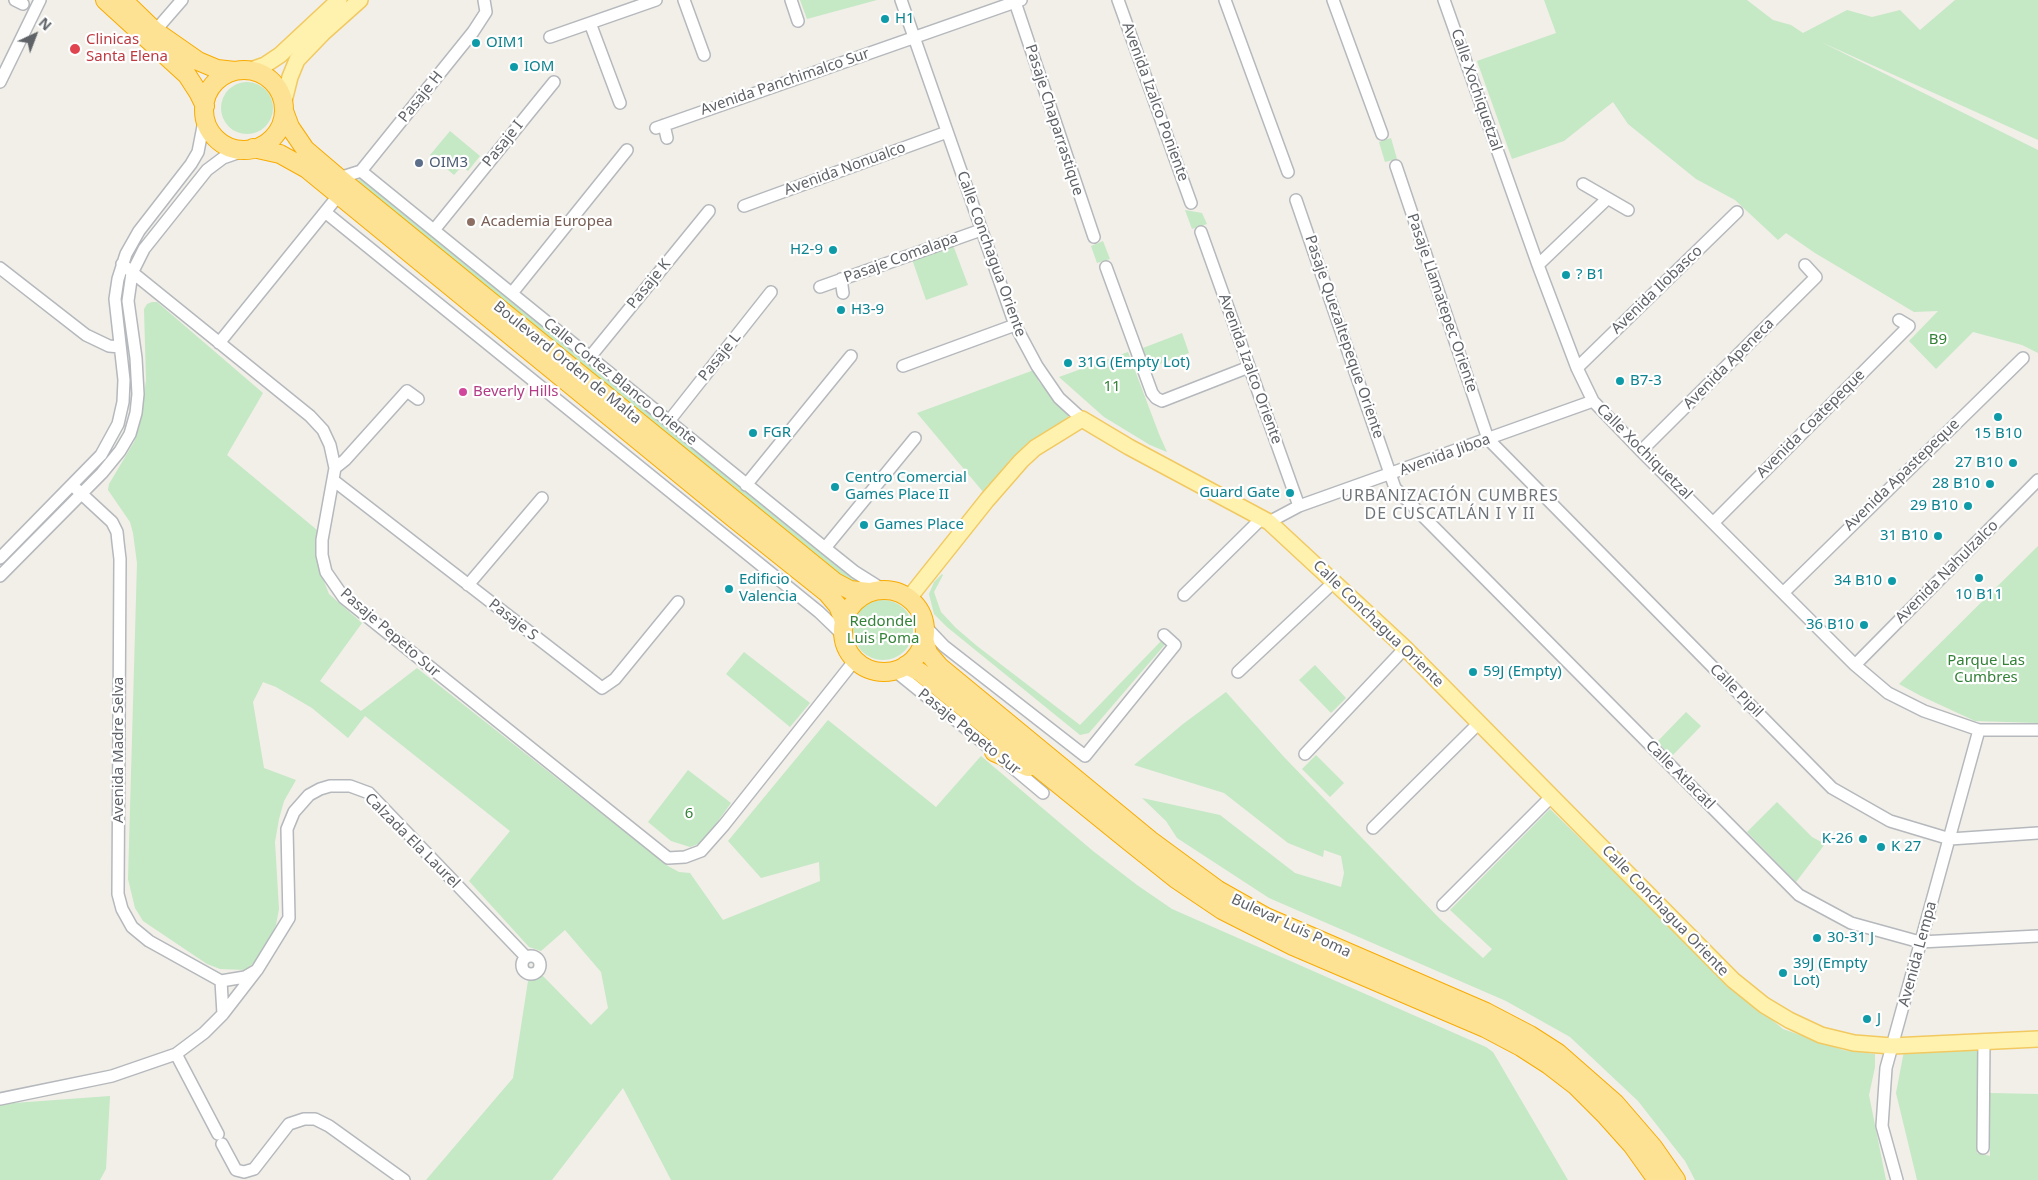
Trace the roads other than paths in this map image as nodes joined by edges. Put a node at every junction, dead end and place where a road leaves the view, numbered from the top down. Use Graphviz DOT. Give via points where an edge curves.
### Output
graph roads {
  1 [pos="40,0"];
  2 [pos="105,0"];
  3 [pos="123,0"];
  4 [pos="182,0"];
  5 [pos="339,0"];
  6 [pos="360,0"];
  7 [pos="484,0"];
  8 [pos="656,0"];
  9 [pos="684,0"];
  10 [pos="791,0"];
  11 [pos="901,0"];
  12 [pos="1118,0"];
  13 [pos="1225,0"];
  14 [pos="1333,0"];
  15 [pos="1444,0"];
  16 [pos="1018,1"];
  17 [pos="798,20"];
  18 [pos="590,22"];
  19 [pos="156,31"];
  20 [pos="550,36"];
  21 [pos="914,38"];
  22 [pos="700,52"];
  23 [pos="242,71"];
  24 [pos="0,82"];
  25 [pos="554,82"];
  26 [pos="620,103"];
  27 [pos="284,108"];
  28 [pos="205,111"];
  29 [pos="946,132"];
  30 [pos="1382,134"];
  31 [pos="667,138"];
  32 [pos="251,149"];
  33 [pos="627,150"];
  34 [pos="1396,166"];
  35 [pos="361,171"];
  36 [pos="1288,172"];
  37 [pos="339,178"];
  38 [pos="1583,184"];
  39 [pos="338,196"];
  40 [pos="1607,199"];
  41 [pos="1296,200"];
  42 [pos="1191,203"];
  43 [pos="744,206"];
  44 [pos="1628,210"];
  45 [pos="708,211"];
  46 [pos="325,212"];
  47 [pos="1737,212"];
  48 [pos="1718,213"];
  49 [pos="1727,221"];
  50 [pos="434,230"];
  51 [pos="981,230"];
  52 [pos="1201,232"];
  53 [pos="1094,237"];
  54 [pos="122,264"];
  55 [pos="1538,265"];
  56 [pos="1106,266"];
  57 [pos="1805,266"];
  58 [pos="0,268"];
  59 [pos="132,273"];
  60 [pos="841,280"];
  61 [pos="820,287"];
  62 [pos="771,292"];
  63 [pos="512,293"];
  64 [pos="843,293"];
  65 [pos="1904,323"];
  66 [pos="1015,325"];
  67 [pos="219,342"];
  68 [pos="120,347"];
  69 [pos="851,356"];
  70 [pos="590,357"];
  71 [pos="2023,358"];
  72 [pos="903,366"];
  73 [pos="1249,367"];
  74 [pos="1577,368"];
  75 [pos="418,399"];
  76 [pos="1593,401"];
  77 [pos="1082,420"];
  78 [pos="669,421"];
  79 [pos="914,438"];
  80 [pos="1488,439"];
  81 [pos="1641,451"];
  82 [pos="335,468"];
  83 [pos="1390,475"];
  84 [pos="333,480"];
  85 [pos="2038,480"];
  86 [pos="746,484"];
  87 [pos="72,486"];
  88 [pos="82,494"];
  89 [pos="542,498"];
  90 [pos="1299,506"];
  91 [pos="1266,520"];
  92 [pos="1714,522"];
  93 [pos="825,548"];
  94 [pos="0,558"];
  95 [pos="0,576"];
  96 [pos="1335,581"];
  97 [pos="468,585"];
  98 [pos="876,591"];
  99 [pos="1783,593"];
  100 [pos="1184,594"];
  101 [pos="909,598"];
  102 [pos="678,602"];
  103 [pos="843,628"];
  104 [pos="924,633"];
  105 [pos="1164,635"];
  106 [pos="1406,648"];
  107 [pos="855,660"];
  108 [pos="1855,665"];
  109 [pos="900,668"];
  110 [pos="1238,672"];
  111 [pos="1479,723"];
  112 [pos="1979,730"];
  113 [pos="2038,730"];
  114 [pos="994,752"];
  115 [pos="1305,754"];
  116 [pos="1048,776"];
  117 [pos="1044,793"];
  118 [pos="1547,802"];
  119 [pos="1372,828"];
  120 [pos="2038,833"];
  121 [pos="1950,838"];
  122 [pos="1443,906"];
  123 [pos="2038,936"];
  124 [pos="1920,942"];
  125 [pos="526,957"];
  126 [pos="257,970"];
  127 [pos="221,980"];
  128 [pos="223,1014"];
  129 [pos="2038,1039"];
  130 [pos="1984,1041"];
  131 [pos="1892,1046"];
  132 [pos="176,1054"];
  133 [pos="0,1099"];
  134 [pos="1983,1148"];
  135 [pos="404,1180"];
  136 [pos="1657,1180"];
  137 [pos="1676,1180"];
  138 [pos="1897,1180"];
  1 -- 24 [label="street"];
  2 -- 28 [label="highway" via="186,75 194,84"];
  3 -- 19 [label="highway"];
  4 -- 19 [label="street"];
  5 -- 23 [label="main road" via="280,55 265,65"];
  6 -- 27 [label="main road" via="297,60"];
  7 -- 35 [label="street, Pasaje H" via="486,12 473,32"];
  8 -- 18 [label="street"];
  9 -- 22 [label="street"];
  10 -- 17 [label="street"];
  11 -- 21 [label="street, Calle Conchagua Oriente"];
  12 -- 42 [label="street, Avenida Izalco Poniente"];
  13 -- 36 [label="street"];
  14 -- 30 [label="street"];
  15 -- 55 [label="street, Calle Xochiquetzal"];
  16 -- 21 [label="street, Avenida Panchimalco Sur"];
  16 -- 53 [label="street, Pasaje Chaparrastique"];
  18 -- 20 [label="street"];
  18 -- 26 [label="street"];
  19 -- 23 [label="highway" via="198,61 217,68"];
  21 -- 29 [label="street, Calle Conchagua Oriente"];
  21 -- 31 [label="street, Avenida Panchimalco Sur" via="660,126"];
  23 -- 27 [label="highway" via="261,74 272,82"];
  23 -- 28 [label="highway" via="223,76 213,84"];
  25 -- 50 [label="street, Pasaje I"];
  27 -- 32 [label="highway" via="281,124 274,136"];
  27 -- 37 [label="highway, Boulevard Orden de Malta" via="290,127 305,149"];
  28 -- 32 [label="highway" via="211,132 221,142 234,148"];
  28 -- 54 [label="street" via="198,152 139,231"];
  29 -- 43 [label="street, Avenida Nonualco" via="763,205"];
  29 -- 51 [label="street, Calle Conchagua Oriente"];
  32 -- 39 [label="highway, Boulevard Orden de Malta" via="280,154 293,160"];
  32 -- 59 [label="street" via="223,158 206,170 144,249"];
  33 -- 63 [label="street"];
  34 -- 80 [label="street, Pasaje Llamatepec Oriente"];
  35 -- 37 [label="street"];
  35 -- 50 [label="street, Calle Cortez Blanco Oriente"];
  37 -- 98 [label="highway, Boulevard Orden de Malta" via="835,582 850,590"];
  38 -- 40 [label="street"];
  39 -- 46 [label="street"];
  39 -- 103 [label="highway, Boulevard Orden de Malta" via="827,593 838,606"];
  40 -- 44 [label="street"];
  40 -- 55 [label="street"];
  41 -- 83 [label="street, Pasaje Quezaltepeque Oriente"];
  45 -- 70 [label="street, Pasaje K"];
  46 -- 67 [label="street"];
  46 -- 103 [label="street" via="819,612"];
  47 -- 49 [label="street, Avenida Ilobasco"];
  48 -- 49 [label="street"];
  49 -- 74 [label="street, Avenida Ilobasco"];
  50 -- 63 [label="street, Calle Cortez Blanco Oriente"];
  51 -- 60 [label="street, Pasaje Comalapa"];
  51 -- 66 [label="street, Calle Conchagua Oriente"];
  52 -- 73 [label="street, Avenida Izalco Oriente"];
  54 -- 59 [label="street, Pasaje Pepeto Sur"];
  54 -- 68 [label="street" via="115,299"];
  55 -- 74 [label="street, Calle Xochiquetzal"];
  56 -- 73 [label="street" via="1156,398 1162,401"];
  57 -- 81 [label="street, Avenida Apeneca" via="1816,277"];
  58 -- 68 [label="street" via="86,335 109,346"];
  59 -- 67 [label="street, Pasaje Pepeto Sur"];
  59 -- 88 [label="street" via="128,301 136,358 136,413 130,434 120,451"];
  60 -- 61 [label="street, Pasaje Comalapa"];
  60 -- 64 [label="street"];
  62 -- 78 [label="street, Pasaje L"];
  63 -- 70 [label="street, Calle Cortez Blanco Oriente"];
  65 -- 92 [label="street, Avenida Coatepeque"];
  66 -- 72 [label="street"];
  66 -- 77 [label="street, Calle Conchagua Oriente" via="1059,398"];
  67 -- 82 [label="street, Pasaje Pepeto Sur" via="323,430"];
  68 -- 87 [label="street" via="124,380 121,414 101,455"];
  69 -- 86 [label="street"];
  70 -- 78 [label="street, Calle Cortez Blanco Oriente"];
  71 -- 99 [label="street, Avenida Apastepeque"];
  73 -- 90 [label="street, Avenida Izalco Oriente"];
  74 -- 76 [label="street, Calle Xochiquetzal"];
  75 -- 82 [label="street" via="405,389"];
  76 -- 80 [label="street, Avenida Jiboa"];
  76 -- 81 [label="street, Calle Xochiquetzal"];
  77 -- 91 [label="main road, Calle Conchagua Oriente" via="1128,448"];
  77 -- 101 [label="main road" via="1035,448 1021,461"];
  78 -- 86 [label="street, Calle Cortez Blanco Oriente"];
  79 -- 93 [label="street"];
  80 -- 83 [label="street, Avenida Jiboa"];
  80 -- 121 [label="street, Calle Pipil" via="1832,788 1890,821"];
  81 -- 92 [label="street, Calle Xochiquetzal"];
  82 -- 84 [label="street, Pasaje Pepeto Sur"];
  83 -- 90 [label="street, Avenida Jiboa"];
  83 -- 124 [label="street, Calle Atlacatl" via="1395,488 1799,895 1851,923"];
  84 -- 97 [label="street, Pasaje S"];
  84 -- 107 [label="street, Pasaje Pepeto Sur" via="322,555 326,572 344,598 668,858 686,858 701,851"];
  85 -- 108 [label="street, Avenida Nahulzalco"];
  86 -- 93 [label="street, Calle Cortez Blanco Oriente"];
  87 -- 88 [label="street, Avenida Madre Selva"];
  87 -- 94 [label="street"];
  88 -- 95 [label="street"];
  88 -- 127 [label="street, Avenida Madre Selva" via="112,522 120,559 118,894 122,909 132,927 150,941"];
  89 -- 97 [label="street"];
  90 -- 91 [label="street, Avenida Jiboa"];
  91 -- 96 [label="main road, Calle Conchagua Oriente"];
  91 -- 100 [label="street, Avenida Jiboa"];
  92 -- 99 [label="street, Calle Xochiquetzal"];
  93 -- 98 [label="street, Calle Cortez Blanco Oriente"];
  96 -- 106 [label="main road, Calle Conchagua Oriente"];
  96 -- 110 [label="street"];
  97 -- 102 [label="street, Pasaje S" via="602,688 615,679"];
  98 -- 101 [label="highway" via="899,592"];
  98 -- 103 [label="highway" via="855,601 848,610"];
  99 -- 108 [label="street, Calle Xochiquetzal"];
  101 -- 104 [label="highway" via="918,608"];
  103 -- 107 [label="highway" via="846,646"];
  104 -- 105 [label="street" via="1085,756 1175,645"];
  104 -- 109 [label="highway" via="919,652"];
  104 -- 137 [label="highway, Bulevar Luis Poma" via="928,653 940,667 1150,840 1218,890 1266,917 1486,1012 1530,1035 1588,1077 1615,1103"];
  106 -- 111 [label="main road, Calle Conchagua Oriente"];
  106 -- 115 [label="street"];
  107 -- 109 [label="highway" via="873,670"];
  108 -- 112 [label="street, Calle Xochiquetzal" via="1888,693 1924,711"];
  109 -- 114 [label="street, Pasaje Pepeto Sur"];
  109 -- 116 [label="highway, Bulevar Luis Poma" via="920,672"];
  111 -- 118 [label="main road, Calle Conchagua Oriente"];
  111 -- 119 [label="street"];
  112 -- 113 [label="street, Calle Xochiquetzal"];
  112 -- 121 [label="street, Avenida Lempa"];
  114 -- 116 [label="highway"];
  114 -- 117 [label="street, Pasaje Pepeto Sur"];
  116 -- 136 [label="highway, Bulevar Luis Poma" via="1176,879 1222,910 1293,946 1469,1020 1532,1054 1589,1098"];
  118 -- 122 [label="street"];
  118 -- 131 [label="main road, Calle Conchagua Oriente" via="1733,980 1764,1005 1821,1035 1854,1043"];
  120 -- 121 [label="street, Calle Pipil"];
  121 -- 124 [label="street, Avenida Lempa"];
  123 -- 124 [label="street, Calle Atlacatl"];
  124 -- 131 [label="street, Avenida Lempa"];
  125 -- 126 [label="street, Calzada Ela Laurel" via="369,793 350,786 330,786 309,795 294,812 287,829 289,918"];
  126 -- 127 [label="street" via="246,977"];
  126 -- 128 [label="street, Calzada Ela Laurel"];
  127 -- 128 [label="street"];
  128 -- 132 [label="street" via="204,1034"];
  129 -- 130 [label="main road, Calle Conchagua Oriente"];
  130 -- 131 [label="main road, Calle Conchagua Oriente"];
  130 -- 134 [label="street"];
  131 -- 138 [label="street, Avenida Lempa" via="1886,1068 1882,1126"];
  132 -- 133 [label="street" via="112,1076"];
  132 -- 135 [label="street" via="236,1170 254,1169 289,1124 315,1119 336,1130"];
}
